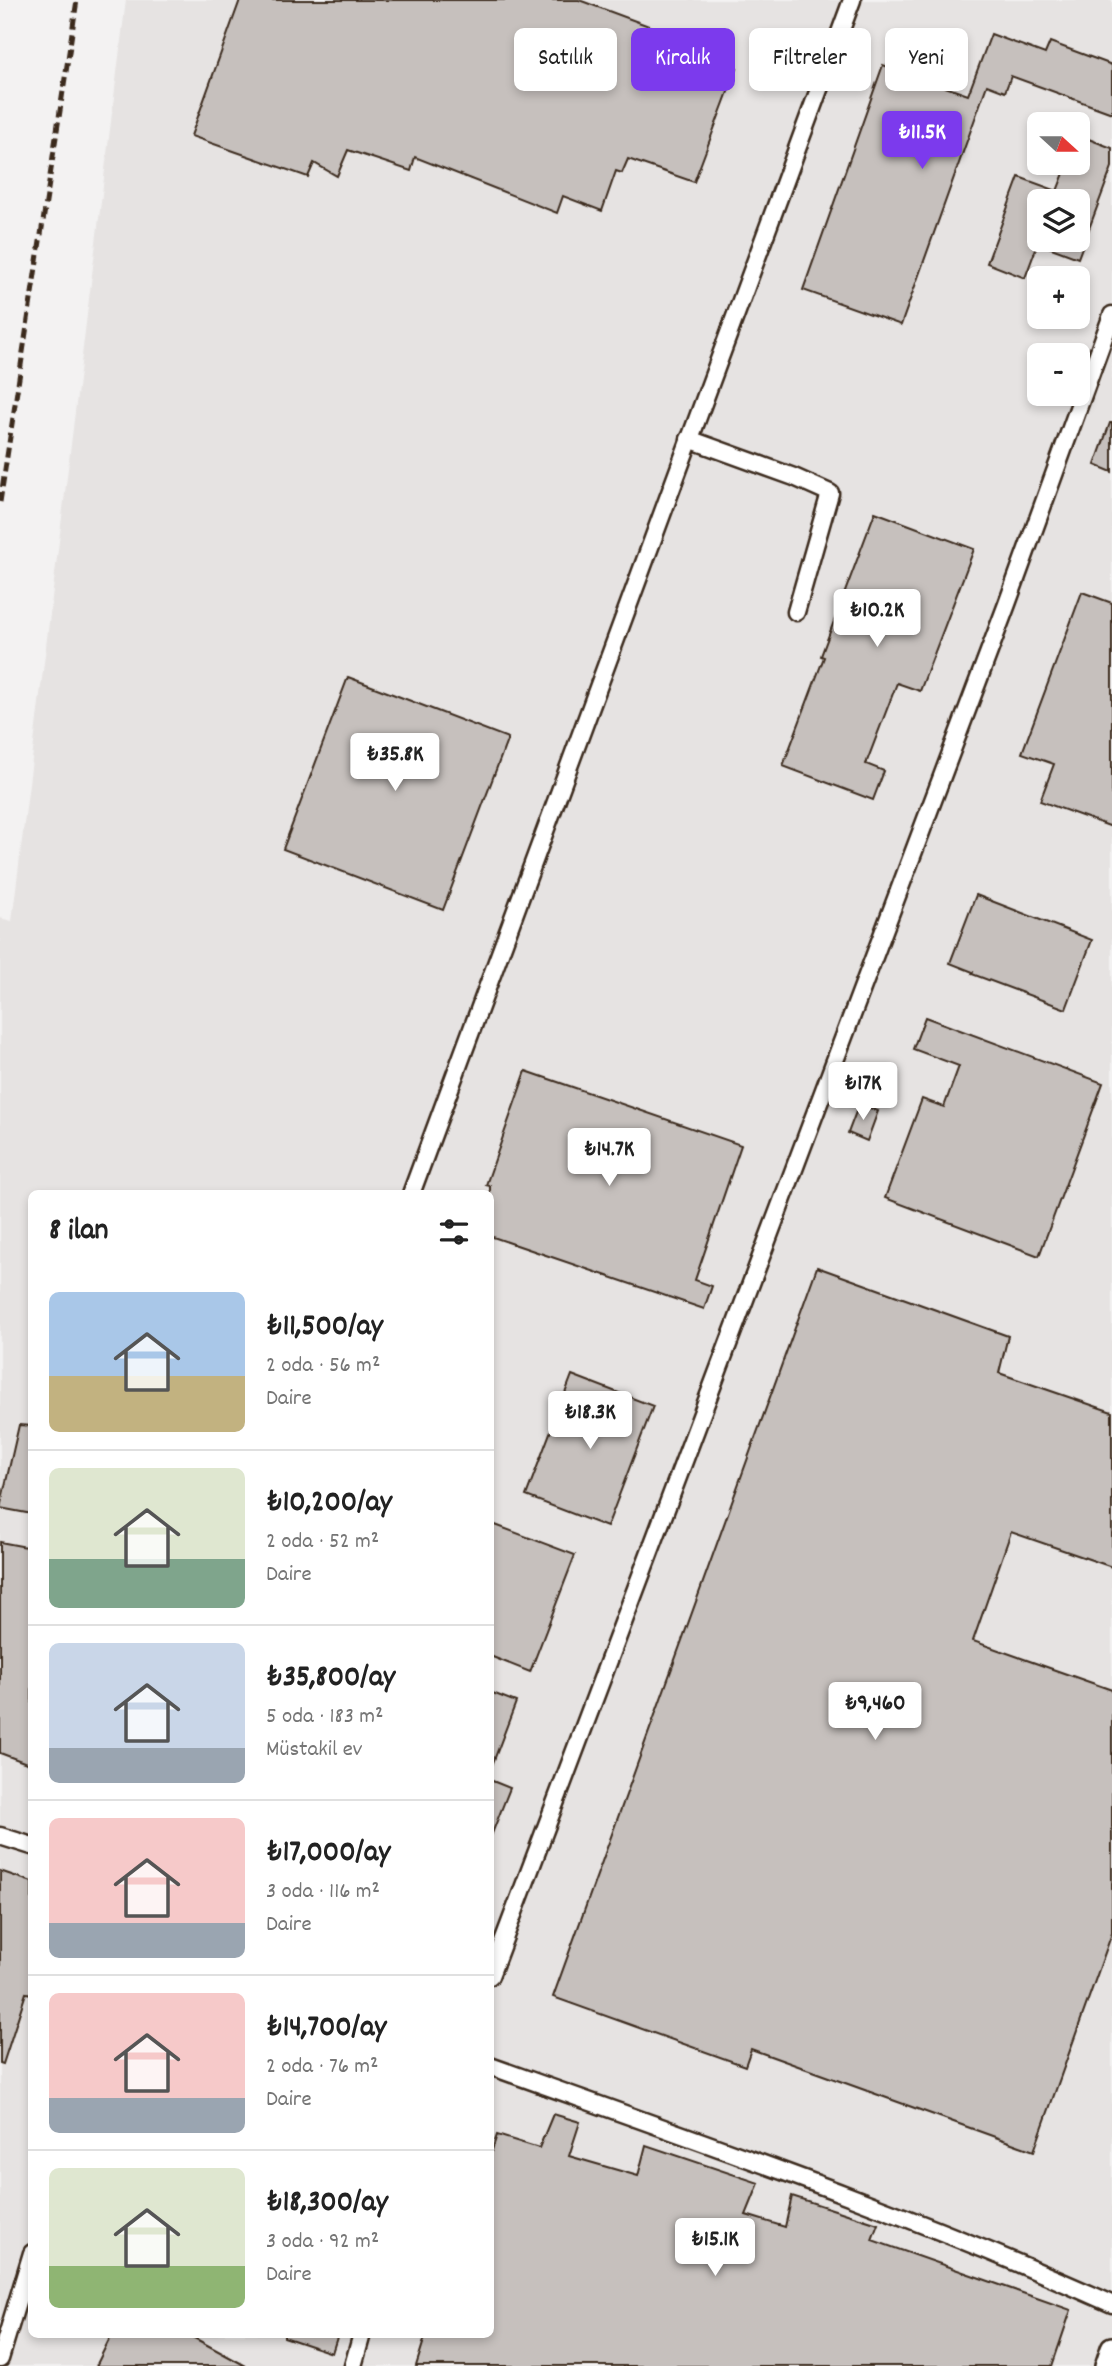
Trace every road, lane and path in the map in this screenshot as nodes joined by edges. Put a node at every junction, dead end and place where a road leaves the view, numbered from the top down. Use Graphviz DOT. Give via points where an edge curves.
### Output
graph roads {
  1 [pos="852,0"];
  2 [pos="1112,314"];
  3 [pos="689,439"];
  4 [pos="796,612"];
  5 [pos="412,1190"];
  6 [pos="0,1836"];
  7 [pos="28,1845"];
  8 [pos="494,1965"];
  9 [pos="494,2067"];
  10 [pos="28,2266"];
  11 [pos="1112,2304"];
  12 [pos="361,2338"];
  13 [pos="1112,2348"];
  14 [pos="0,2359"];
  15 [pos="353,2366"];
  16 [pos="1106,2366"];
  1 -- 3 [label="street"];
  2 -- 8 [label="street"];
  3 -- 4 [label="street" via="831,493"];
  3 -- 5 [label="street"];
  6 -- 7 [label="street"];
  9 -- 11 [label="street" via="801,2177"];
  10 -- 14 [label="street"];
  12 -- 15 [label="street"];
  13 -- 16 [label="main road"];
}
